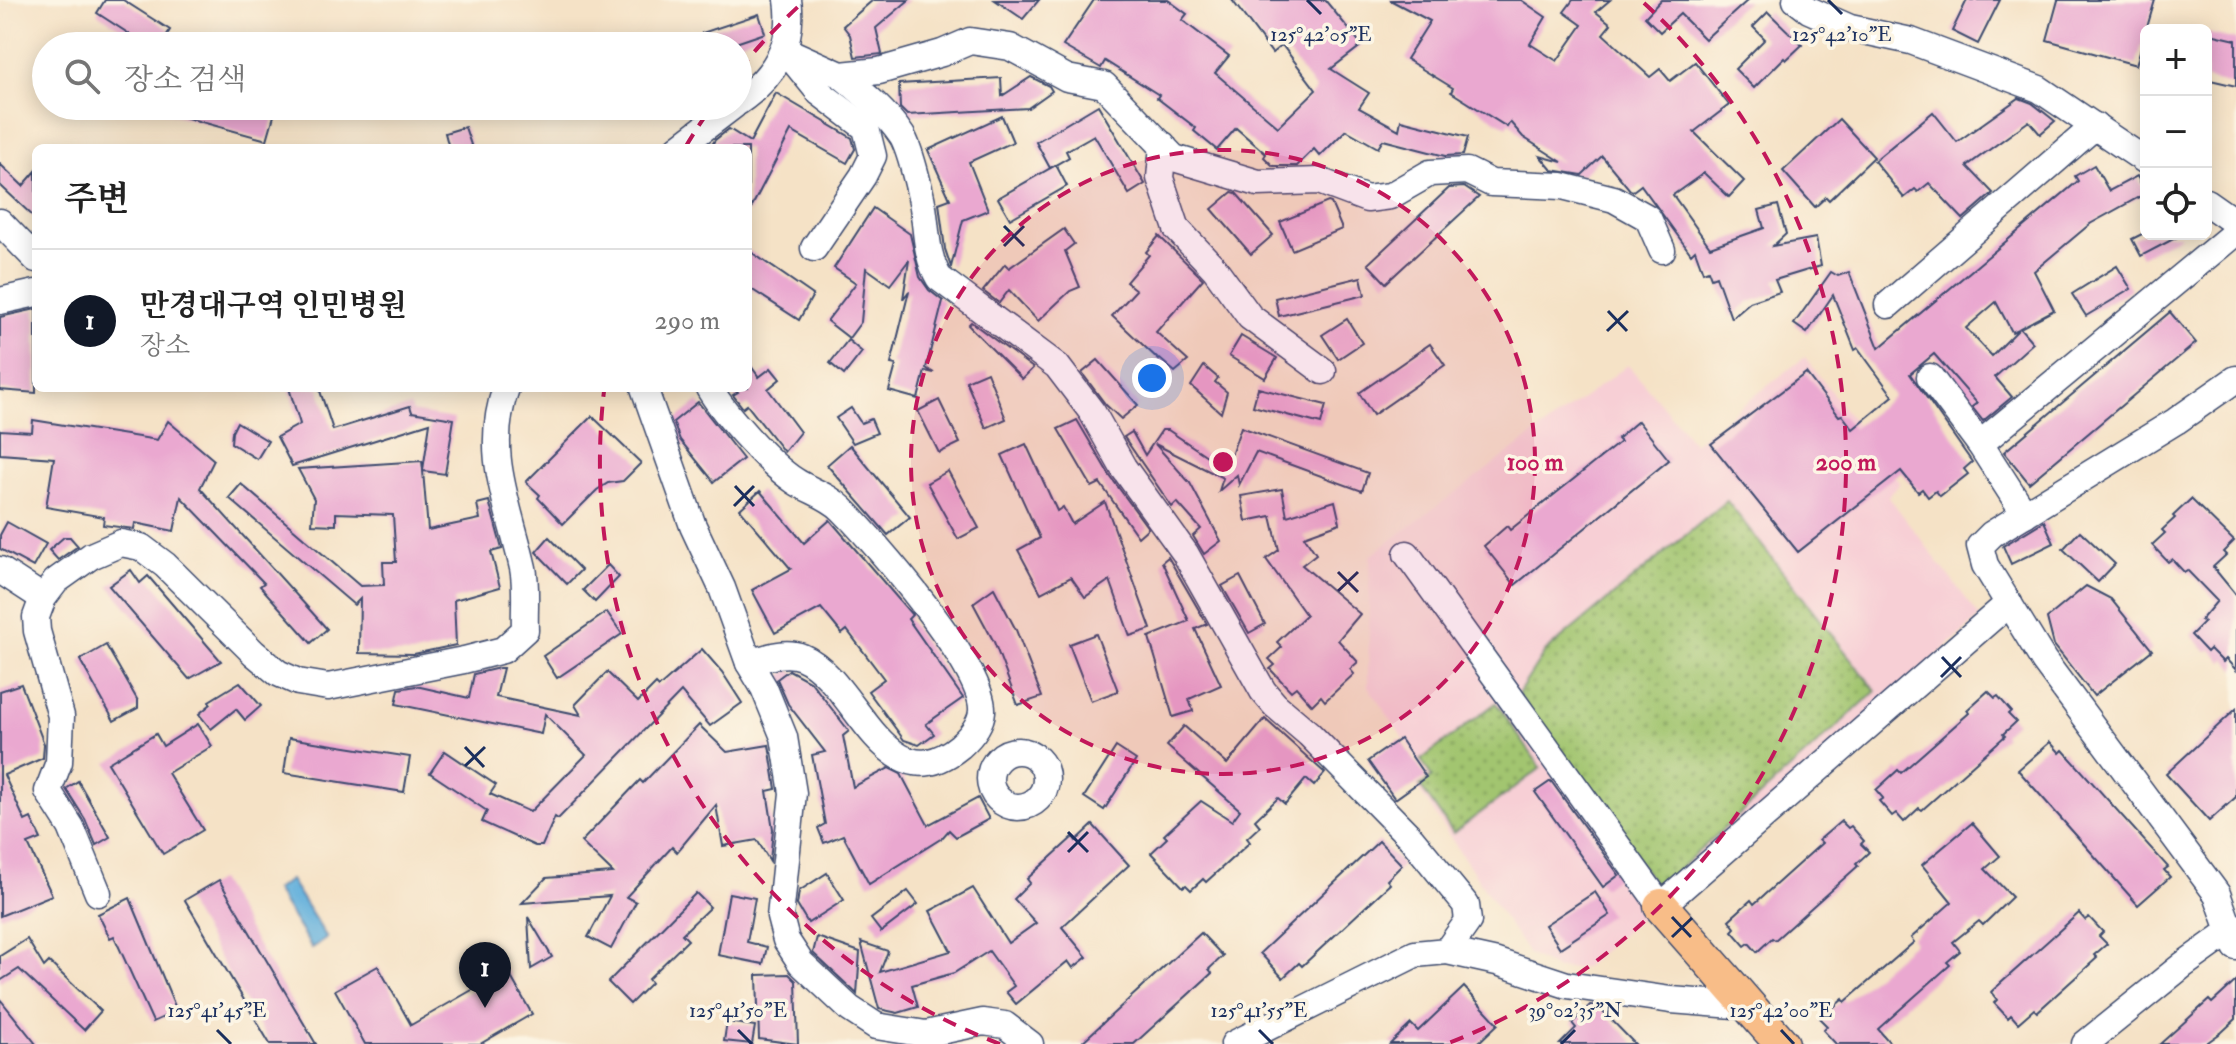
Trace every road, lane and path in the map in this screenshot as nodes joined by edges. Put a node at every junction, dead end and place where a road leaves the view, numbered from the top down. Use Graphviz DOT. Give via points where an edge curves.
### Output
graph roads {
  1 [pos="788,0"];
  2 [pos="1796,0"];
  3 [pos="785,50"];
  4 [pos="841,75"];
  5 [pos="752,93"];
  6 [pos="715,120"];
  7 [pos="2095,126"];
  8 [pos="683,144"];
  9 [pos="1163,145"];
  10 [pos="2140,157"];
  11 [pos="2212,206"];
  12 [pos="0,222"];
  13 [pos="2236,223"];
  14 [pos="2236,232"];
  15 [pos="814,248"];
  16 [pos="1662,250"];
  17 [pos="32,255"];
  18 [pos="32,294"];
  19 [pos="0,301"];
  20 [pos="1888,305"];
  21 [pos="1323,371"];
  22 [pos="1930,377"];
  23 [pos="2236,379"];
  24 [pos="505,392"];
  25 [pos="645,392"];
  26 [pos="712,392"];
  27 [pos="1980,444"];
  28 [pos="2025,514"];
  29 [pos="1407,554"];
  30 [pos="0,570"];
  31 [pos="43,598"];
  32 [pos="2009,603"];
  33 [pos="749,663"];
  34 [pos="968,739"];
  35 [pos="994,763"];
  36 [pos="98,893"];
  37 [pos="1661,906"];
  38 [pos="2234,935"];
  39 [pos="1447,951"];
  40 [pos="1747,1006"];
  41 [pos="1030,1044"];
  42 [pos="1234,1044"];
  43 [pos="1782,1044"];
  44 [pos="2085,1044"];
  1 -- 3 [label="street"];
  2 -- 7 [label="street" via="1850,28 1911,41 2039,89"];
  3 -- 4 [label="street"];
  3 -- 5 [label="street"];
  3 -- 15 [label="street" via="820,93 866,128 871,140 873,156 863,176"];
  4 -- 9 [label="street" via="879,71 970,41 1010,47 1067,78 1104,85"];
  4 -- 39 [label="street" via="872,101 907,146 929,260 939,278 1057,366 1185,553 1263,691 1411,838 1466,905 1468,921"];
  6 -- 8 [label="street"];
  7 -- 10 [label="street"];
  7 -- 20 [label="street"];
  9 -- 16 [label="street" via="1174,158 1258,183 1319,181 1367,199 1390,196 1430,173 1443,172 1467,171 1491,183 1562,186 1614,199 1648,218"];
  9 -- 21 [label="street" via="1160,178 1177,229 1250,317"];
  11 -- 13 [label="street"];
  12 -- 17 [label="street"];
  14 -- 27 [label="street"];
  18 -- 19 [label="street"];
  22 -- 27 [label="street"];
  23 -- 28 [label="street"];
  24 -- 31 [label="street" via="496,456 524,572 525,630 503,650 328,687 298,682 254,653 165,565 141,547 121,543 91,556 56,581"];
  25 -- 33 [label="street"];
  26 -- 34 [label="street" via="772,462 840,506 923,603 976,686 982,711"];
  27 -- 28 [label="street"];
  28 -- 32 [label="street" via="1980,546 1985,565"];
  29 -- 37 [label="street"];
  30 -- 31 [label="street"];
  31 -- 36 [label="street" via="37,631 61,716 59,762 48,791 71,827"];
  32 -- 37 [label="street"];
  32 -- 38 [label="street" via="2044,661 2217,894"];
  33 -- 34 [label="street" via="773,656 803,657 833,683 885,749 917,763 938,760"];
  33 -- 41 [label="street" via="784,737 793,793 780,917 786,940 801,963 876,1026 926,1034 983,1022 1005,1025"];
  34 -- 35 [label="street"];
  37 -- 40 [label="main road"];
  38 -- 44 [label="street" via="2183,965"];
  39 -- 40 [label="street" via="1567,985"];
  39 -- 42 [label="street" via="1415,954"];
  40 -- 43 [label="main road"];
}
